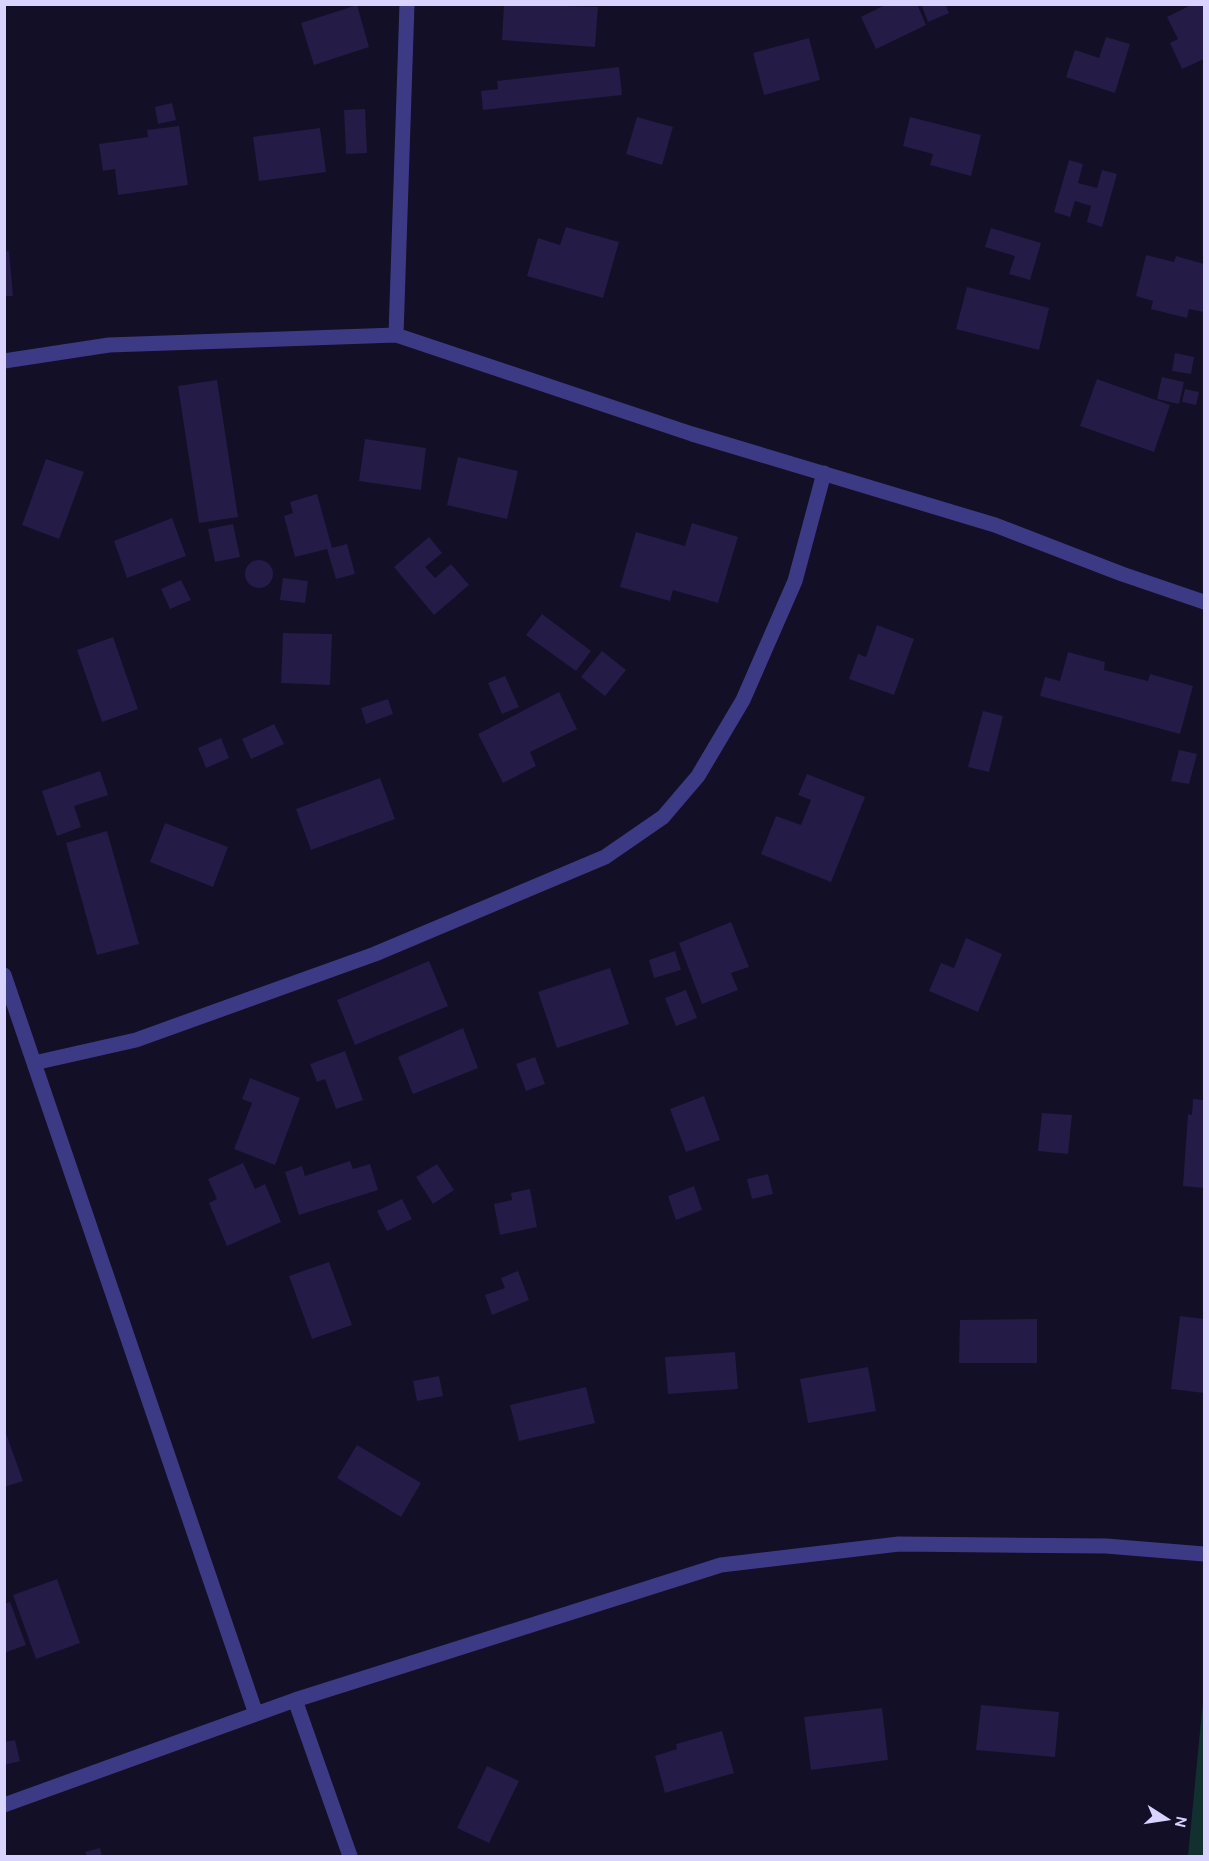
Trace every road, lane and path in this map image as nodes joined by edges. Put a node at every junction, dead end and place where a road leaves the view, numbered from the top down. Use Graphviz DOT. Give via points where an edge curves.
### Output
graph roads {
  1 [pos="407,4"];
  2 [pos="396,335"];
  3 [pos="4,361"];
  4 [pos="824,474"];
  5 [pos="1204,602"];
  6 [pos="4,975"];
  7 [pos="34,1063"];
  8 [pos="1204,1554"];
  9 [pos="295,1700"];
  10 [pos="256,1713"];
  11 [pos="4,1805"];
  12 [pos="350,1857"];
  1 -- 2 [label="street"];
  2 -- 3 [label="street" via="109,345"];
  2 -- 4 [label="street"];
  4 -- 5 [label="street" via="995,525"];
  4 -- 7 [label="street" via="795,581 743,700 699,776 663,817 605,857 375,954 135,1040"];
  6 -- 7 [label="street"];
  7 -- 10 [label="street"];
  8 -- 9 [label="street" via="1106,1546 899,1544 721,1565"];
  9 -- 10 [label="street"];
  9 -- 12 [label="street"];
  10 -- 11 [label="street"];
}
